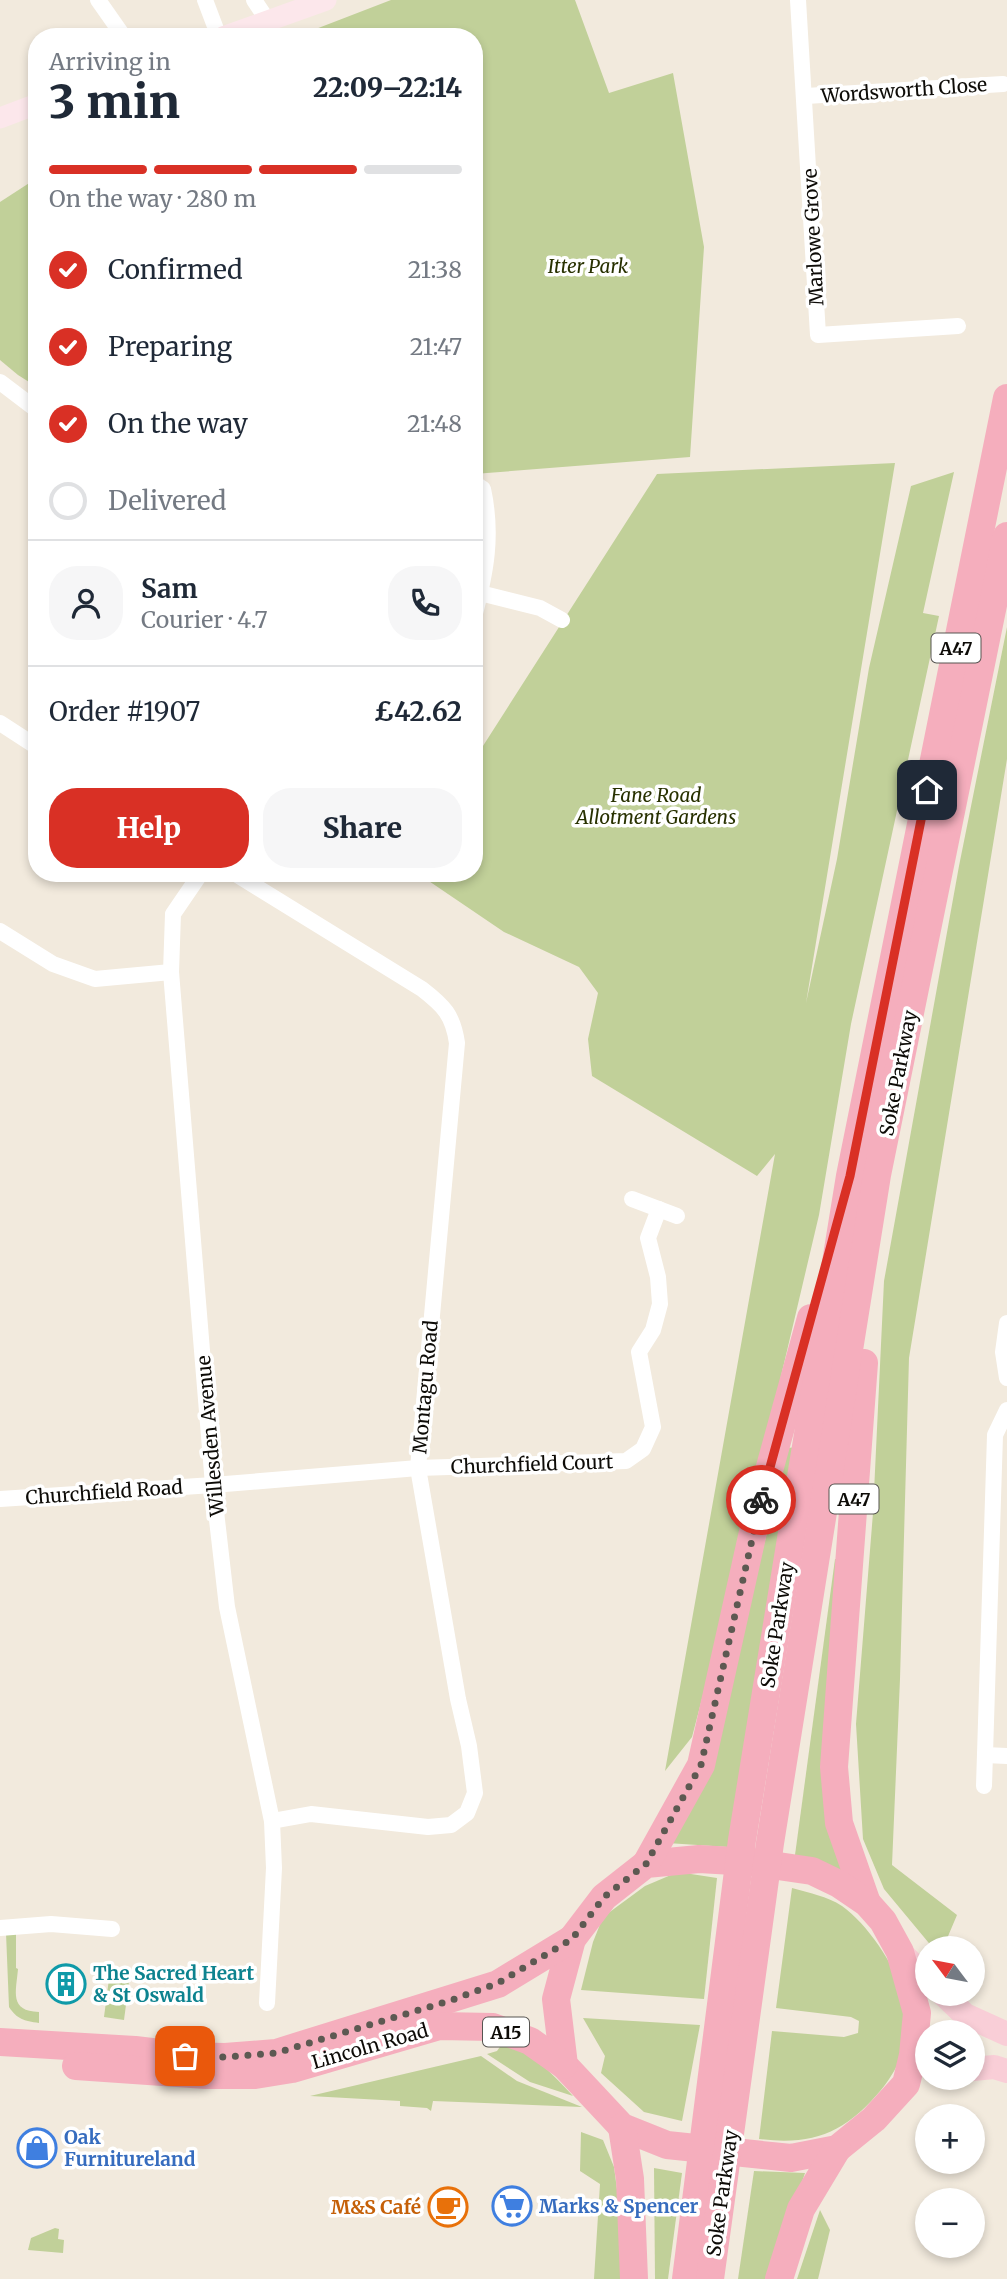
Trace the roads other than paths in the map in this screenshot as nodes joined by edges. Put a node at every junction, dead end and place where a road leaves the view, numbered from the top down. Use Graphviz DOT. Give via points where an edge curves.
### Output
graph roads {
  1 [pos="98,0"];
  2 [pos="205,0"];
  3 [pos="254,0"];
  4 [pos="326,0"];
  5 [pos="798,0"];
  6 [pos="268,21"];
  7 [pos="118,28"];
  8 [pos="217,28"];
  9 [pos="247,28"];
  10 [pos="1003,84"];
  11 [pos="806,96"];
  12 [pos="28,107"];
  13 [pos="0,118"];
  14 [pos="958,326"];
  15 [pos="0,382"];
  16 [pos="1007,398"];
  17 [pos="28,403"];
  18 [pos="483,498"];
  19 [pos="1007,536"];
  20 [pos="483,583"];
  21 [pos="483,594"];
  22 [pos="562,620"];
  23 [pos="0,723"];
  24 [pos="28,741"];
  25 [pos="195,882"];
  26 [pos="249,882"];
  27 [pos="0,931"];
  28 [pos="171,972"];
  29 [pos="877,1175"];
  30 [pos="850,1176"];
  31 [pos="632,1199"];
  32 [pos="659,1209"];
  33 [pos="677,1216"];
  34 [pos="1007,1323"];
  35 [pos="1007,1378"];
  36 [pos="1007,1410"];
  37 [pos="418,1468"];
  38 [pos="213,1485"];
  39 [pos="0,1499"];
  40 [pos="990,1600"];
  41 [pos="1007,1600"];
  42 [pos="985,1755"];
  43 [pos="1007,1756"];
  44 [pos="984,1786"];
  45 [pos="272,1821"];
  46 [pos="756,1842"];
  47 [pos="646,1864"];
  48 [pos="867,1903"];
  49 [pos="0,1928"];
  50 [pos="112,1930"];
  51 [pos="572,1939"];
  52 [pos="900,1952"];
  53 [pos="915,1966"];
  54 [pos="267,2003"];
  55 [pos="956,2006"];
  56 [pos="916,2020"];
  57 [pos="915,2034"];
  58 [pos="1007,2034"];
  59 [pos="0,2042"];
  60 [pos="0,2060"];
  61 [pos="564,2065"];
  62 [pos="915,2068"];
  63 [pos="985,2068"];
  64 [pos="1007,2071"];
  65 [pos="915,2082"];
  66 [pos="622,2127"];
  67 [pos="837,2149"];
  68 [pos="713,2170"];
  69 [pos="634,2279"];
  70 [pos="686,2279"];
  71 [pos="710,2279"];
  72 [pos="779,2279"];
  1 -- 7 [label="street"];
  2 -- 8 [label="street"];
  3 -- 6 [label="street"];
  4 -- 6 [label="street"];
  5 -- 11 [label="street, Marlowe Grove"];
  6 -- 9 [label="street"];
  10 -- 11 [label="street, Wordsworth Close"];
  11 -- 14 [label="street, Marlowe Grove" via="818,335"];
  12 -- 13 [label="street"];
  15 -- 17 [label="street"];
  16 -- 30 [label="highway, Soke Parkway / A47"];
  18 -- 20 [label="street" via="488,510 489,554"];
  19 -- 29 [label="highway, Soke Parkway / A47"];
  21 -- 22 [label="street" via="540,608"];
  23 -- 24 [label="street"];
  25 -- 28 [label="street, Willesden Avenue" via="173,915"];
  26 -- 37 [label="street, Montagu Road" via="422,989 454,1022 457,1043"];
  27 -- 28 [label="street" via="53,964 94,979"];
  28 -- 38 [label="street, Willesden Avenue"];
  29 -- 46 [label="highway, Soke Parkway / A47"];
  29 -- 48 [label="highway, A47" via="834,1767 839,1823"];
  30 -- 46 [label="highway, Soke Parkway / A47"];
  30 -- 47 [label="highway, A47" via="757,1514 701,1765"];
  31 -- 32 [label="street"];
  32 -- 33 [label="street"];
  32 -- 37 [label="street, Churchfield Court" via="648,1238 660,1304 653,1330 639,1352 653,1427 643,1449 626,1461"];
  34 -- 35 [label="street" via="1003,1352"];
  36 -- 40 [label="street" via="995,1435"];
  37 -- 38 [label="street, Churchfield Road"];
  37 -- 45 [label="street, Montagu Road" via="473,1775 475,1793 467,1813 451,1825 428,1827 312,1814"];
  38 -- 39 [label="street, Churchfield Road"];
  38 -- 45 [label="street, Willesden Avenue" via="228,1607"];
  40 -- 41 [label="street"];
  40 -- 42 [label="street"];
  42 -- 43 [label="street"];
  42 -- 44 [label="street"];
  45 -- 54 [label="street, Willesden Avenue"];
  46 -- 68 [label="highway, Soke Parkway / A47"];
  47 -- 48 [label="highway" via="699,1859 812,1871"];
  47 -- 51 [label="highway" via="604,1897"];
  48 -- 52 [label="highway"];
  49 -- 50 [label="street" via="51,1924"];
  51 -- 59 [label="highway, Lincoln Road / A15" via="498,1983 276,2053 185,2056"];
  51 -- 61 [label="highway" via="556,1999"];
  52 -- 53 [label="main road"];
  52 -- 56 [label="highway"];
  55 -- 58 [label="main road"];
  57 -- 62 [label="highway"];
  60 -- 61 [label="highway, Lincoln Road / A15" via="255,2075 292,2069 439,2026 494,2027 530,2041"];
  61 -- 66 [label="highway, Lincoln Road"];
  63 -- 64 [label="main road"];
  65 -- 67 [label="highway"];
  66 -- 67 [label="highway" via="683,2148 791,2158"];
  66 -- 69 [label="highway" via="630,2179"];
  67 -- 72 [label="highway" via="801,2209"];
  68 -- 70 [label="highway, Soke Parkway / A47"];
  68 -- 71 [label="highway, Soke Parkway / A47"];
}
